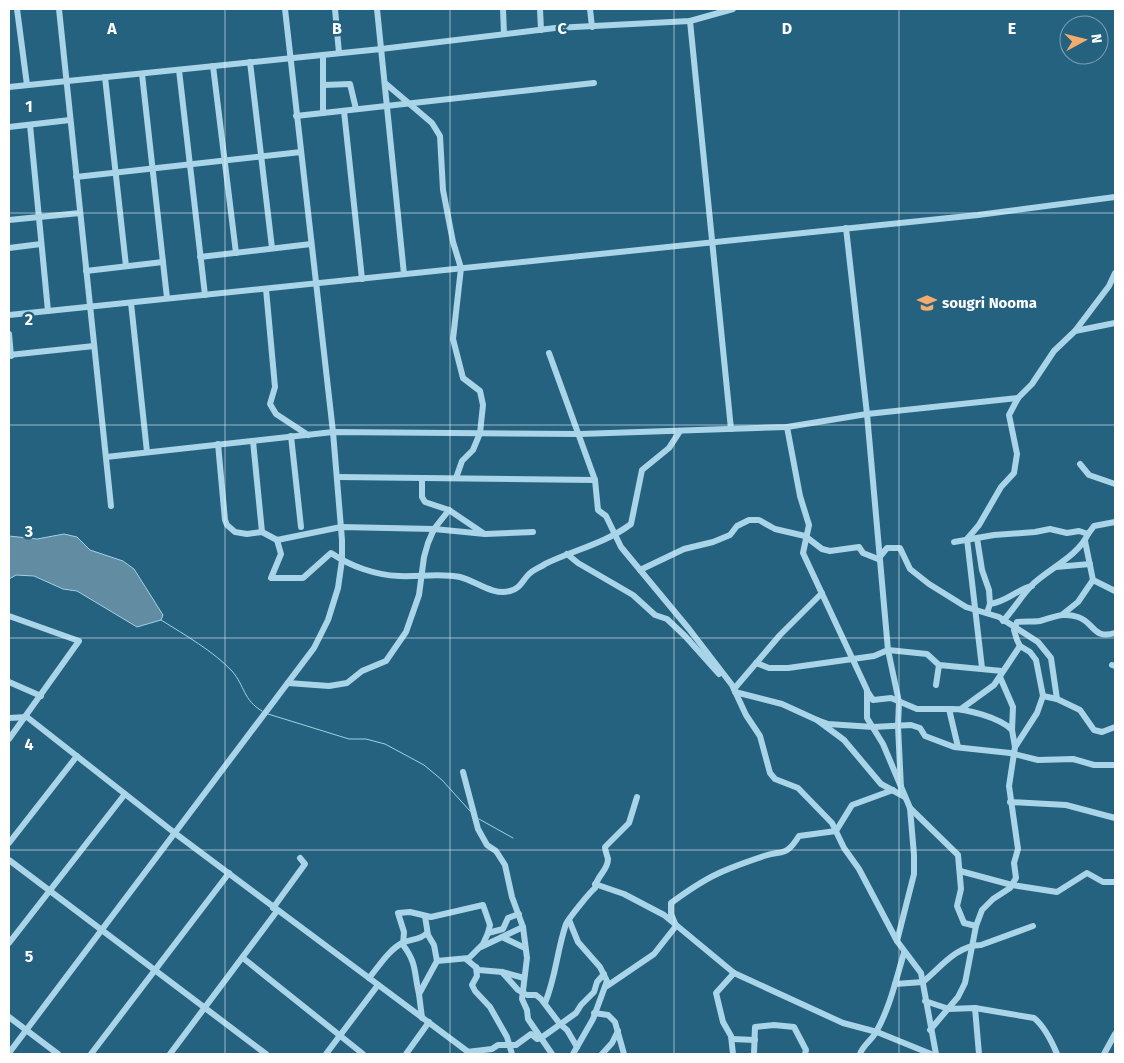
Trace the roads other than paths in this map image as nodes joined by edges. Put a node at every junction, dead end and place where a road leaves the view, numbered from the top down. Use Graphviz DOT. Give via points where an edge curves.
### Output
graph roads {
  1 [pos="17,9"];
  2 [pos="59,9"];
  3 [pos="285,9"];
  4 [pos="335,9"];
  5 [pos="377,9"];
  6 [pos="503,9"];
  7 [pos="540,9"];
  8 [pos="590,9"];
  9 [pos="733,9"];
  10 [pos="690,21"];
  11 [pos="592,27"];
  12 [pos="541,30"];
  13 [pos="504,34"];
  14 [pos="381,49"];
  15 [pos="339,53"];
  16 [pos="323,55"];
  17 [pos="290,58"];
  18 [pos="250,62"];
  19 [pos="213,66"];
  20 [pos="179,70"];
  21 [pos="142,74"];
  22 [pos="105,77"];
  23 [pos="68,81"];
  24 [pos="384,83"];
  25 [pos="594,83"];
  26 [pos="27,85"];
  27 [pos="324,85"];
  28 [pos="9,87"];
  29 [pos="410,104"];
  30 [pos="387,106"];
  31 [pos="356,110"];
  32 [pos="344,111"];
  33 [pos="323,113"];
  34 [pos="296,116"];
  35 [pos="70,120"];
  36 [pos="30,124"];
  37 [pos="9,127"];
  38 [pos="300,152"];
  39 [pos="261,156"];
  40 [pos="224,161"];
  41 [pos="190,164"];
  42 [pos="153,169"];
  43 [pos="116,173"];
  44 [pos="76,177"];
  45 [pos="1115,197"];
  46 [pos="80,213"];
  47 [pos="39,217"];
  48 [pos="9,220"];
  49 [pos="846,228"];
  50 [pos="714,242"];
  51 [pos="41,244"];
  52 [pos="311,244"];
  53 [pos="9,248"];
  54 [pos="272,248"];
  55 [pos="236,253"];
  56 [pos="200,257"];
  57 [pos="163,262"];
  58 [pos="126,266"];
  59 [pos="461,268"];
  60 [pos="86,271"];
  61 [pos="1115,272"];
  62 [pos="404,274"];
  63 [pos="362,279"];
  64 [pos="316,283"];
  65 [pos="266,288"];
  66 [pos="205,295"];
  67 [pos="167,298"];
  68 [pos="131,303"];
  69 [pos="90,307"];
  70 [pos="48,311"];
  71 [pos="9,315"];
  72 [pos="1115,323"];
  73 [pos="1075,331"];
  74 [pos="9,334"];
  75 [pos="94,346"];
  76 [pos="549,353"];
  77 [pos="10,355"];
  78 [pos="1018,398"];
  79 [pos="867,414"];
  80 [pos="787,427"];
  81 [pos="731,429"];
  82 [pos="680,431"];
  83 [pos="333,432"];
  84 [pos="480,433"];
  85 [pos="580,434"];
  86 [pos="308,435"];
  87 [pos="291,436"];
  88 [pos="253,441"];
  89 [pos="218,444"];
  90 [pos="146,452"];
  91 [pos="106,456"];
  92 [pos="1080,464"];
  93 [pos="338,477"];
  94 [pos="422,478"];
  95 [pos="456,478"];
  96 [pos="595,480"];
  97 [pos="1115,484"];
  98 [pos="111,506"];
  99 [pos="449,510"];
  100 [pos="1115,522"];
  101 [pos="301,527"];
  102 [pos="341,527"];
  103 [pos="434,529"];
  104 [pos="262,532"];
  105 [pos="533,532"];
  106 [pos="485,534"];
  107 [pos="1088,534"];
  108 [pos="616,536"];
  109 [pos="807,536"];
  110 [pos="977,538"];
  111 [pos="967,539"];
  112 [pos="277,540"];
  113 [pos="1085,541"];
  114 [pos="954,542"];
  115 [pos="567,554"];
  116 [pos="880,558"];
  117 [pos="342,560"];
  118 [pos="1090,564"];
  119 [pos="1055,567"];
  120 [pos="640,570"];
  121 [pos="422,575"];
  122 [pos="1093,580"];
  123 [pos="1032,586"];
  124 [pos="1115,592"];
  125 [pos="822,593"];
  126 [pos="990,604"];
  127 [pos="974,608"];
  128 [pos="987,613"];
  129 [pos="1063,614"];
  130 [pos="9,616"];
  131 [pos="1003,621"];
  132 [pos="1014,628"];
  133 [pos="1115,634"];
  134 [pos="1020,646"];
  135 [pos="888,650"];
  136 [pos="852,658"];
  137 [pos="756,663"];
  138 [pos="939,665"];
  139 [pos="982,668"];
  140 [pos="1001,674"];
  141 [pos="9,682"];
  142 [pos="288,683"];
  143 [pos="936,685"];
  144 [pos="735,690"];
  145 [pos="866,690"];
  146 [pos="41,696"];
  147 [pos="1043,696"];
  148 [pos="1057,699"];
  149 [pos="899,702"];
  150 [pos="949,709"];
  151 [pos="961,709"];
  152 [pos="27,717"];
  153 [pos="9,718"];
  154 [pos="817,720"];
  155 [pos="898,726"];
  156 [pos="873,727"];
  157 [pos="1115,727"];
  158 [pos="1012,730"];
  159 [pos="9,739"];
  160 [pos="958,747"];
  161 [pos="1015,750"];
  162 [pos="76,756"];
  163 [pos="1115,766"];
  164 [pos="463,772"];
  165 [pos="901,788"];
  166 [pos="893,790"];
  167 [pos="125,794"];
  168 [pos="637,797"];
  169 [pos="905,797"];
  170 [pos="1010,802"];
  171 [pos="910,808"];
  172 [pos="1115,818"];
  173 [pos="836,831"];
  174 [pos="176,834"];
  175 [pos="9,843"];
  176 [pos="300,858"];
  177 [pos="9,860"];
  178 [pos="960,871"];
  179 [pos="229,873"];
  180 [pos="1115,882"];
  181 [pos="595,884"];
  182 [pos="1012,886"];
  183 [pos="50,891"];
  184 [pos="275,909"];
  185 [pos="518,914"];
  186 [pos="425,916"];
  187 [pos="569,920"];
  188 [pos="676,926"];
  189 [pos="976,926"];
  190 [pos="1033,926"];
  191 [pos="524,927"];
  192 [pos="103,931"];
  193 [pos="488,932"];
  194 [pos="427,933"];
  195 [pos="502,937"];
  196 [pos="897,941"];
  197 [pos="403,942"];
  198 [pos="9,943"];
  199 [pos="973,944"];
  200 [pos="480,947"];
  201 [pos="526,948"];
  202 [pos="904,953"];
  203 [pos="242,958"];
  204 [pos="466,959"];
  205 [pos="437,961"];
  206 [pos="476,967"];
  207 [pos="154,970"];
  208 [pos="502,972"];
  209 [pos="734,973"];
  210 [pos="604,974"];
  211 [pos="369,978"];
  212 [pos="524,978"];
  213 [pos="923,982"];
  214 [pos="895,984"];
  215 [pos="378,985"];
  216 [pos="606,986"];
  217 [pos="523,993"];
  218 [pos="420,994"];
  219 [pos="925,1001"];
  220 [pos="545,1003"];
  221 [pos="205,1008"];
  222 [pos="975,1008"];
  223 [pos="949,1010"];
  224 [pos="594,1013"];
  225 [pos="9,1017"];
  226 [pos="422,1018"];
  227 [pos="429,1022"];
  228 [pos="560,1024"];
  229 [pos="26,1030"];
  230 [pos="618,1030"];
  231 [pos="930,1030"];
  232 [pos="877,1032"];
  233 [pos="1115,1034"];
  234 [pos="339,1037"];
  235 [pos="541,1038"];
  236 [pos="732,1039"];
  237 [pos="755,1040"];
  238 [pos="508,1045"];
  239 [pos="577,1047"];
  240 [pos="9,1053"];
  241 [pos="469,1053"];
  242 [pos="58,1054"];
  243 [pos="91,1054"];
  244 [pos="170,1054"];
  245 [pos="266,1054"];
  246 [pos="326,1054"];
  247 [pos="363,1054"];
  248 [pos="406,1054"];
  249 [pos="512,1054"];
  250 [pos="552,1054"];
  251 [pos="573,1054"];
  252 [pos="602,1054"];
  253 [pos="624,1054"];
  254 [pos="733,1054"];
  255 [pos="754,1054"];
  256 [pos="805,1054"];
  257 [pos="860,1054"];
  258 [pos="931,1054"];
  259 [pos="936,1054"];
  260 [pos="979,1054"];
  261 [pos="1057,1054"];
  262 [pos="1104,1054"];
  1 -- 26 [label="street"];
  2 -- 23 [label="street"];
  3 -- 17 [label="street"];
  4 -- 15 [label="street"];
  5 -- 14 [label="street"];
  6 -- 13 [label="street"];
  7 -- 12 [label="street"];
  8 -- 11 [label="street"];
  9 -- 10 [label="street"];
  10 -- 11 [label="street"];
  10 -- 50 [label="street"];
  11 -- 12 [label="street"];
  12 -- 13 [label="street"];
  13 -- 14 [label="street"];
  14 -- 15 [label="street"];
  14 -- 24 [label="street"];
  15 -- 16 [label="street"];
  16 -- 17 [label="street"];
  16 -- 27 [label="street"];
  17 -- 18 [label="street"];
  17 -- 34 [label="street"];
  18 -- 19 [label="street"];
  18 -- 39 [label="street"];
  19 -- 20 [label="street"];
  19 -- 40 [label="street"];
  20 -- 21 [label="street"];
  20 -- 41 [label="street"];
  21 -- 22 [label="street"];
  21 -- 42 [label="street"];
  22 -- 23 [label="street"];
  22 -- 43 [label="street"];
  23 -- 26 [label="street"];
  23 -- 35 [label="street"];
  24 -- 29 [label="street"];
  24 -- 30 [label="street"];
  25 -- 29 [label="street"];
  26 -- 28 [label="street"];
  27 -- 31 [label="street" via="350,84"];
  27 -- 33 [label="street"];
  29 -- 30 [label="street"];
  29 -- 59 [label="street" via="432,123 440,136 443,190"];
  30 -- 31 [label="street"];
  30 -- 62 [label="street"];
  31 -- 32 [label="street"];
  32 -- 33 [label="street"];
  32 -- 63 [label="street"];
  33 -- 34 [label="street"];
  34 -- 38 [label="street"];
  35 -- 36 [label="street"];
  35 -- 44 [label="street"];
  36 -- 37 [label="street"];
  36 -- 47 [label="street"];
  38 -- 39 [label="street"];
  38 -- 52 [label="street"];
  39 -- 40 [label="street"];
  39 -- 54 [label="street"];
  40 -- 41 [label="street"];
  40 -- 55 [label="street"];
  41 -- 42 [label="street"];
  41 -- 56 [label="street"];
  42 -- 43 [label="street"];
  42 -- 57 [label="street"];
  43 -- 44 [label="street"];
  43 -- 58 [label="street"];
  44 -- 46 [label="street"];
  45 -- 49 [label="street"];
  46 -- 47 [label="street"];
  46 -- 60 [label="street"];
  47 -- 48 [label="street"];
  47 -- 51 [label="street"];
  49 -- 50 [label="street"];
  49 -- 79 [label="street"];
  50 -- 59 [label="street"];
  50 -- 81 [label="street"];
  51 -- 53 [label="street"];
  51 -- 70 [label="street"];
  52 -- 54 [label="street"];
  52 -- 64 [label="street"];
  54 -- 55 [label="street"];
  55 -- 56 [label="street"];
  56 -- 66 [label="street"];
  57 -- 58 [label="street"];
  57 -- 67 [label="street"];
  58 -- 60 [label="street"];
  59 -- 62 [label="street"];
  59 -- 84 [label="street" via="453,339 463,378 480,391 484,416"];
  60 -- 69 [label="street"];
  61 -- 73 [label="street" via="1109,286"];
  62 -- 63 [label="street"];
  63 -- 64 [label="street"];
  64 -- 65 [label="street"];
  64 -- 83 [label="street"];
  65 -- 66 [label="street"];
  65 -- 86 [label="street" via="275,387 270,404 276,414"];
  66 -- 67 [label="street"];
  67 -- 68 [label="street"];
  68 -- 69 [label="street"];
  68 -- 90 [label="street"];
  69 -- 70 [label="street"];
  69 -- 75 [label="street"];
  70 -- 71 [label="street"];
  72 -- 73 [label="street"];
  73 -- 78 [label="street" via="1054,351 1032,384"];
  74 -- 77 [label="street"];
  75 -- 77 [label="street"];
  75 -- 91 [label="street"];
  76 -- 85 [label="street"];
  78 -- 79 [label="street"];
  78 -- 111 [label="street" via="1009,415 1017,454 1014,473"];
  79 -- 80 [label="street"];
  79 -- 116 [label="street"];
  80 -- 81 [label="street"];
  80 -- 109 [label="street" via="809,525"];
  81 -- 82 [label="street"];
  82 -- 85 [label="street"];
  82 -- 108 [label="street" via="669,448 642,470 631,524"];
  83 -- 84 [label="street"];
  83 -- 86 [label="street"];
  83 -- 93 [label="street"];
  84 -- 85 [label="street"];
  84 -- 95 [label="street" via="473,450 462,461"];
  85 -- 96 [label="street"];
  86 -- 87 [label="street"];
  87 -- 88 [label="street"];
  87 -- 101 [label="street"];
  88 -- 89 [label="street"];
  88 -- 104 [label="street"];
  89 -- 90 [label="street"];
  89 -- 104 [label="street" via="227,525 235,532"];
  90 -- 91 [label="street"];
  91 -- 98 [label="street"];
  92 -- 97 [label="street" via="1089,475"];
  93 -- 94 [label="street"];
  93 -- 102 [label="street"];
  94 -- 95 [label="street"];
  94 -- 99 [label="street" via="425,502"];
  95 -- 96 [label="street"];
  96 -- 108 [label="street" via="598,510 606,516"];
  99 -- 103 [label="street"];
  99 -- 106 [label="street"];
  100 -- 107 [label="street" via="1094,526"];
  102 -- 103 [label="street"];
  102 -- 112 [label="street"];
  102 -- 117 [label="street"];
  103 -- 106 [label="street"];
  103 -- 121 [label="street"];
  104 -- 112 [label="street"];
  105 -- 106 [label="street"];
  107 -- 110 [label="street" via="1050,529"];
  107 -- 113 [label="street"];
  108 -- 115 [label="street"];
  108 -- 120 [label="street"];
  109 -- 116 [label="street" via="822,549 835,552 859,547 869,556"];
  109 -- 120 [label="street" via="775,529 759,520 749,520 724,538 684,549"];
  109 -- 125 [label="street" via="803,553"];
  110 -- 111 [label="street"];
  110 -- 126 [label="street"];
  111 -- 114 [label="street"];
  111 -- 127 [label="street"];
  112 -- 117 [label="street" via="281,554 271,578 303,578 331,553"];
  113 -- 118 [label="street"];
  113 -- 119 [label="street"];
  115 -- 121 [label="street" via="529,574 522,586 509,592 494,592 458,576"];
  115 -- 144 [label="street" via="633,595 655,615 667,619"];
  116 -- 127 [label="street" via="887,548 900,548 910,569 959,603"];
  116 -- 135 [label="street"];
  117 -- 121 [label="street" via="376,573"];
  117 -- 142 [label="street" via="328,620 314,648"];
  118 -- 119 [label="street"];
  118 -- 122 [label="street"];
  119 -- 123 [label="street"];
  120 -- 144 [label="street"];
  121 -- 142 [label="street" via="420,595 406,632 386,661 362,671 347,683 329,686"];
  122 -- 124 [label="street"];
  122 -- 129 [label="street" via="1078,602"];
  123 -- 126 [label="street"];
  123 -- 131 [label="street"];
  125 -- 136 [label="street"];
  125 -- 137 [label="street"];
  126 -- 128 [label="street"];
  127 -- 128 [label="street"];
  127 -- 139 [label="street"];
  128 -- 131 [label="street"];
  129 -- 132 [label="street" via="1039,621 1017,622"];
  129 -- 133 [label="street" via="1082,618 1104,635"];
  130 -- 146 [label="street" via="79,640"];
  131 -- 132 [label="street"];
  132 -- 134 [label="street"];
  132 -- 148 [label="street" via="1032,637 1051,658"];
  134 -- 140 [label="street"];
  134 -- 147 [label="street" via="1036,660"];
  135 -- 136 [label="street" via="874,656"];
  135 -- 138 [label="street" via="927,654"];
  135 -- 149 [label="street"];
  136 -- 137 [label="street" via="788,668 769,668"];
  136 -- 145 [label="street"];
  137 -- 144 [label="street"];
  138 -- 139 [label="street"];
  138 -- 143 [label="street"];
  139 -- 140 [label="street"];
  140 -- 151 [label="street" via="987,692"];
  140 -- 158 [label="street" via="1013,707"];
  141 -- 146 [label="street"];
  142 -- 174 [label="street"];
  144 -- 154 [label="street" via="782,704"];
  144 -- 173 [label="street" via="746,716 760,736 775,779 798,788 826,815"];
  145 -- 149 [label="street" via="873,700 891,698"];
  145 -- 156 [label="street" via="867,718"];
  146 -- 152 [label="street"];
  147 -- 148 [label="street"];
  147 -- 161 [label="street"];
  148 -- 157 [label="street" via="1080,710 1094,730 1102,732"];
  149 -- 150 [label="street" via="917,710"];
  149 -- 155 [label="street"];
  150 -- 151 [label="street"];
  150 -- 160 [label="street"];
  151 -- 158 [label="street" via="1000,721"];
  152 -- 153 [label="street"];
  152 -- 159 [label="street"];
  152 -- 162 [label="street"];
  154 -- 156 [label="street" via="828,724"];
  154 -- 166 [label="street" via="844,740 881,784"];
  155 -- 156 [label="street"];
  155 -- 160 [label="street" via="920,728 925,736 944,745"];
  155 -- 165 [label="street"];
  156 -- 165 [label="street"];
  158 -- 161 [label="street"];
  160 -- 161 [label="street"];
  161 -- 163 [label="street" via="1038,760 1072,759"];
  161 -- 170 [label="street" via="1008,786"];
  162 -- 167 [label="street"];
  162 -- 175 [label="street"];
  164 -- 185 [label="street" via="478,829 505,865"];
  165 -- 169 [label="street"];
  166 -- 169 [label="street"];
  166 -- 173 [label="street" via="852,805"];
  167 -- 174 [label="street"];
  167 -- 183 [label="street"];
  168 -- 181 [label="street" via="629,823 605,847 606,868"];
  169 -- 171 [label="street"];
  170 -- 172 [label="street" via="1066,805"];
  170 -- 182 [label="street" via="1018,848 1014,863 1016,878"];
  171 -- 178 [label="street" via="958,855"];
  171 -- 196 [label="street" via="914,874"];
  173 -- 188 [label="street" via="799,836 780,854 765,855 692,887 671,903"];
  173 -- 196 [label="street"];
  174 -- 179 [label="street"];
  174 -- 192 [label="street"];
  176 -- 184 [label="street" via="305,864"];
  177 -- 183 [label="street"];
  178 -- 182 [label="street"];
  178 -- 189 [label="street" via="958,906 964,923"];
  179 -- 184 [label="street"];
  179 -- 207 [label="street"];
  180 -- 182 [label="street" via="1103,882 1087,873 1057,892"];
  181 -- 187 [label="street"];
  181 -- 188 [label="street" via="624,894 664,915"];
  182 -- 189 [label="street" via="982,910"];
  183 -- 192 [label="street"];
  183 -- 198 [label="street"];
  184 -- 203 [label="street"];
  184 -- 211 [label="street"];
  185 -- 191 [label="street"];
  185 -- 193 [label="street" via="508,918 503,929"];
  186 -- 193 [label="street" via="483,905 490,925"];
  186 -- 194 [label="street"];
  186 -- 197 [label="street" via="398,912 404,932"];
  187 -- 210 [label="street" via="578,942"];
  187 -- 220 [label="street"];
  188 -- 209 [label="street"];
  188 -- 216 [label="street" via="654,954"];
  189 -- 199 [label="street"];
  190 -- 199 [label="street" via="981,945"];
  191 -- 195 [label="street"];
  191 -- 201 [label="street"];
  192 -- 207 [label="street"];
  192 -- 229 [label="street"];
  193 -- 200 [label="street"];
  194 -- 197 [label="street" via="421,939"];
  194 -- 205 [label="street" via="434,945"];
  195 -- 200 [label="street"];
  195 -- 201 [label="street"];
  196 -- 202 [label="street"];
  197 -- 211 [label="street"];
  197 -- 218 [label="street" via="415,964"];
  199 -- 213 [label="street" via="942,962"];
  199 -- 223 [label="street" via="964,983"];
  200 -- 204 [label="street"];
  201 -- 212 [label="street"];
  202 -- 213 [label="street" via="921,974"];
  202 -- 214 [label="street"];
  203 -- 221 [label="street"];
  203 -- 234 [label="street"];
  204 -- 205 [label="street"];
  204 -- 206 [label="street"];
  205 -- 218 [label="street"];
  206 -- 208 [label="street"];
  206 -- 238 [label="street" via="477,976 472,985 490,1006"];
  207 -- 221 [label="street"];
  207 -- 243 [label="street"];
  208 -- 212 [label="street"];
  208 -- 217 [label="street"];
  209 -- 232 [label="street" via="843,1023"];
  209 -- 236 [label="street" via="716,994 723,1022"];
  210 -- 216 [label="street"];
  210 -- 228 [label="street" via="576,1013"];
  211 -- 215 [label="street"];
  212 -- 217 [label="street"];
  213 -- 214 [label="street"];
  213 -- 219 [label="street"];
  214 -- 232 [label="street"];
  215 -- 226 [label="street"];
  215 -- 234 [label="street"];
  216 -- 224 [label="street"];
  217 -- 220 [label="street" via="536,995"];
  217 -- 235 [label="street" via="528,1019"];
  218 -- 226 [label="street"];
  219 -- 223 [label="street"];
  219 -- 231 [label="street"];
  220 -- 228 [label="street"];
  221 -- 244 [label="street"];
  221 -- 245 [label="street"];
  222 -- 223 [label="street"];
  222 -- 260 [label="street"];
  222 -- 261 [label="street" via="1034,1018 1048,1034"];
  223 -- 231 [label="street"];
  224 -- 230 [label="street" via="611,1018"];
  224 -- 239 [label="street"];
  225 -- 229 [label="street"];
  226 -- 227 [label="street"];
  227 -- 241 [label="street"];
  227 -- 248 [label="street"];
  228 -- 235 [label="street"];
  228 -- 239 [label="street"];
  229 -- 240 [label="street"];
  229 -- 242 [label="street"];
  230 -- 252 [label="street"];
  230 -- 253 [label="street"];
  231 -- 259 [label="street"];
  232 -- 257 [label="street"];
  232 -- 258 [label="street"];
  233 -- 262 [label="street"];
  234 -- 246 [label="street"];
  234 -- 247 [label="street"];
  235 -- 238 [label="street" via="531,1034 516,1045"];
  235 -- 250 [label="street"];
  236 -- 237 [label="street"];
  236 -- 254 [label="street"];
  237 -- 255 [label="street"];
  237 -- 256 [label="street" via="755,1027 794,1027"];
  238 -- 241 [label="street"];
  238 -- 249 [label="street"];
  239 -- 251 [label="street"];
}
